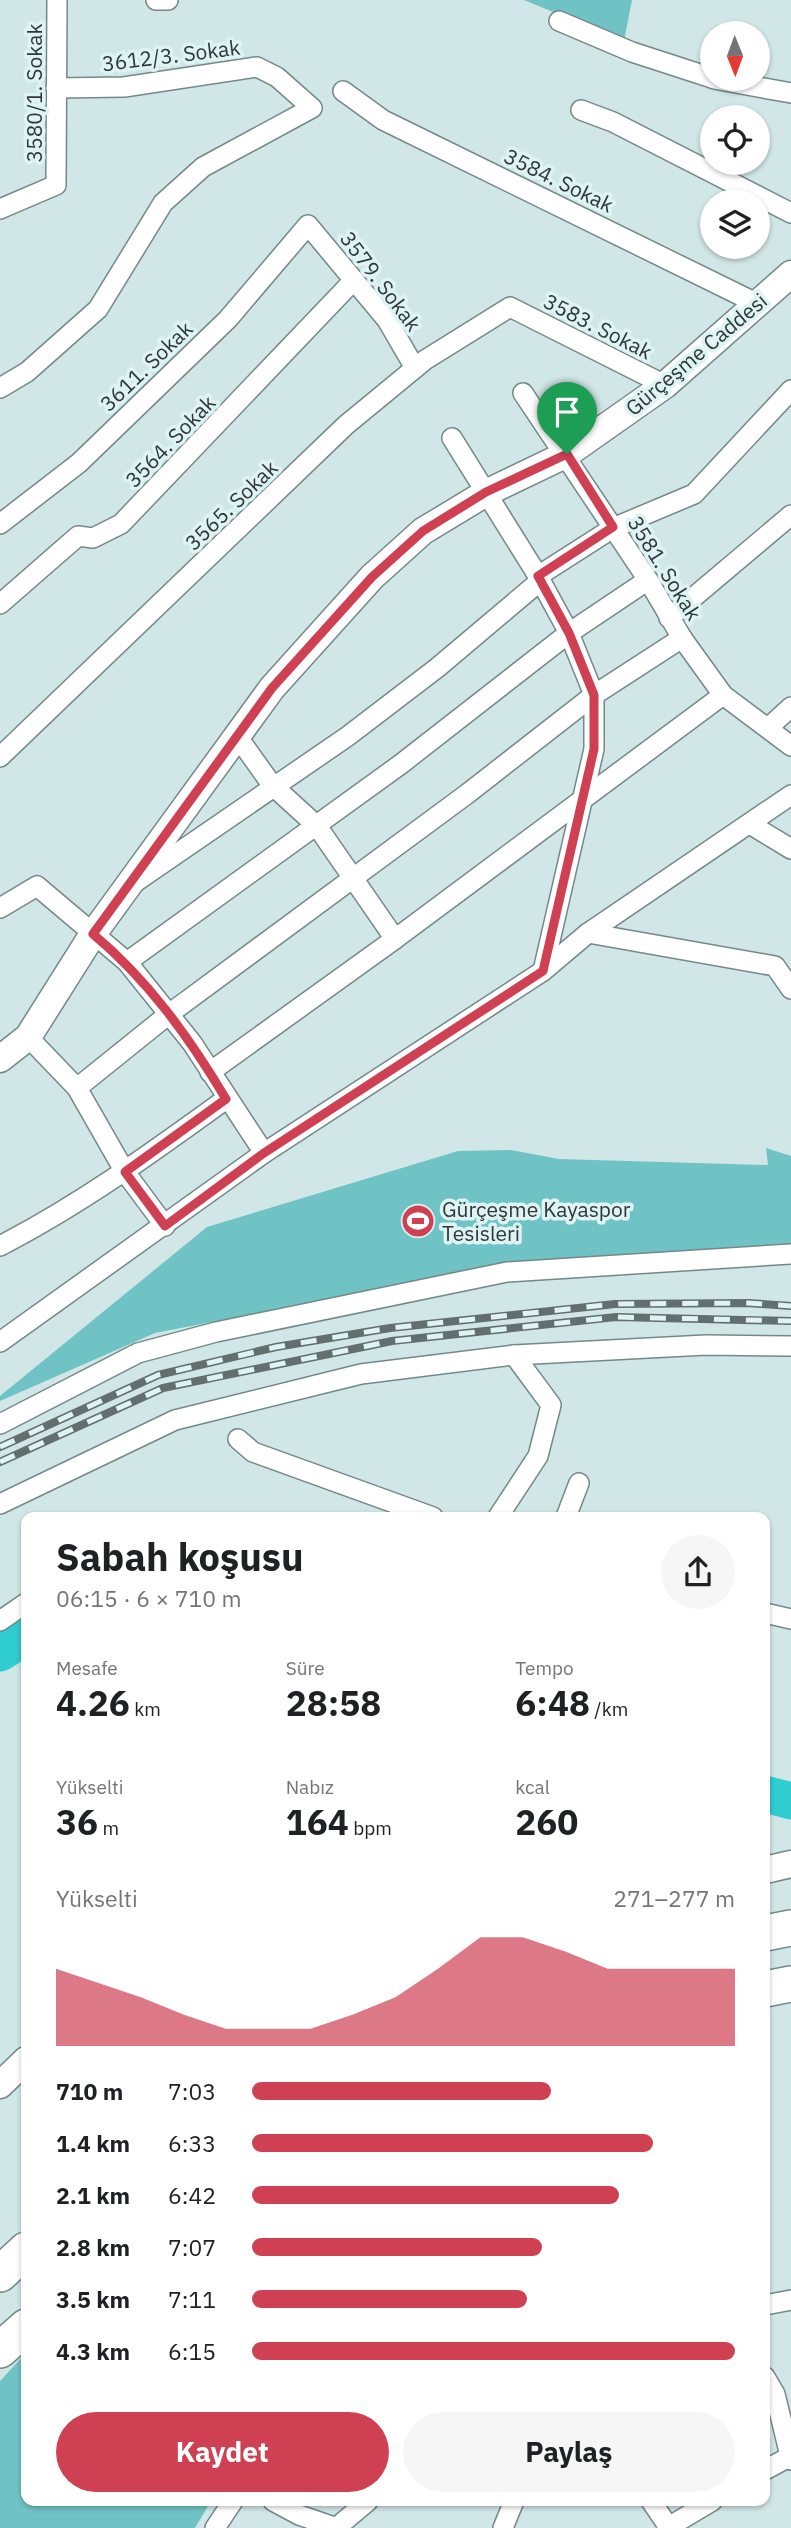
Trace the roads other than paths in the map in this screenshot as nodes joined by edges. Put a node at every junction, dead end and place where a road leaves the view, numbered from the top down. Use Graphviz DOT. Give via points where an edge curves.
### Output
graph roads {
  1 [pos="57,0"];
  2 [pos="156,0"];
  3 [pos="168,0"];
  4 [pos="559,21"];
  5 [pos="700,75"];
  6 [pos="56,88"];
  7 [pos="770,89"];
  8 [pos="343,90"];
  9 [pos="791,93"];
  10 [pos="581,110"];
  11 [pos="0,209"];
  12 [pos="791,213"];
  13 [pos="307,225"];
  14 [pos="791,274"];
  15 [pos="354,280"];
  16 [pos="758,304"];
  17 [pos="510,307"];
  18 [pos="415,368"];
  19 [pos="665,385"];
  20 [pos="0,388"];
  21 [pos="791,390"];
  22 [pos="523,393"];
  23 [pos="452,438"];
  24 [pos="567,454"];
  25 [pos="486,492"];
  26 [pos="791,515"];
  27 [pos="0,524"];
  28 [pos="613,527"];
  29 [pos="539,578"];
  30 [pos="648,579"];
  31 [pos="0,604"];
  32 [pos="669,618"];
  33 [pos="569,633"];
  34 [pos="682,638"];
  35 [pos="594,695"];
  36 [pos="723,695"];
  37 [pos="791,707"];
  38 [pos="769,727"];
  39 [pos="237,736"];
  40 [pos="791,746"];
  41 [pos="0,757"];
  42 [pos="272,785"];
  43 [pos="791,794"];
  44 [pos="581,803"];
  45 [pos="750,824"];
  46 [pos="317,826"];
  47 [pos="791,849"];
  48 [pos="352,878"];
  49 [pos="125,890"];
  50 [pos="0,908"];
  51 [pos="588,933"];
  52 [pos="93,934"];
  53 [pos="395,939"];
  54 [pos="127,962"];
  55 [pos="543,971"];
  56 [pos="791,989"];
  57 [pos="169,1014"];
  58 [pos="28,1037"];
  59 [pos="0,1059"];
  60 [pos="210,1072"];
  61 [pos="77,1088"];
  62 [pos="226,1099"];
  63 [pos="264,1153"];
  64 [pos="125,1172"];
  65 [pos="165,1226"];
  66 [pos="0,1246"];
  67 [pos="791,1254"];
  68 [pos="2,1334"];
  69 [pos="791,1346"];
  70 [pos="514,1355"];
  71 [pos="0,1424"];
  72 [pos="238,1439"];
  73 [pos="579,1483"];
  74 [pos="0,1504"];
  75 [pos="419,1512"];
  76 [pos="501,1512"];
  77 [pos="568,1512"];
  78 [pos="21,1606"];
  79 [pos="770,1614"];
  80 [pos="791,1619"];
  81 [pos="0,1621"];
  82 [pos="791,1864"];
  83 [pos="770,1869"];
  84 [pos="791,1928"];
  85 [pos="770,1932"];
  86 [pos="791,1984"];
  87 [pos="770,1988"];
  88 [pos="21,2065"];
  89 [pos="0,2085"];
  90 [pos="21,2255"];
  91 [pos="0,2274"];
  92 [pos="791,2300"];
  93 [pos="770,2304"];
  94 [pos="21,2331"];
  95 [pos="0,2350"];
  96 [pos="770,2386"];
  97 [pos="787,2425"];
  98 [pos="790,2457"];
  99 [pos="770,2467"];
  100 [pos="230,2506"];
  101 [pos="282,2506"];
  102 [pos="362,2506"];
  103 [pos="512,2506"];
  104 [pos="654,2506"];
  105 [pos="703,2506"];
  106 [pos="667,2527"];
  107 [pos="215,2528"];
  108 [pos="337,2528"];
  109 [pos="503,2528"];
  1 -- 6 [label="street, 3580/1. Sokak"];
  2 -- 3 [label="street"];
  4 -- 5 [label="street"];
  6 -- 11 [label="street, 3580/1. Sokak" via="55,185"];
  6 -- 20 [label="street, 3612/3. Sokak" via="124,87 257,66 312,108 203,167 163,203 98,309 27,372"];
  7 -- 9 [label="street"];
  8 -- 16 [label="street, 3584. Sokak" via="383,120"];
  10 -- 12 [label="street"];
  13 -- 15 [label="street, 3579. Sokak"];
  13 -- 27 [label="street, 3611. Sokak" via="228,319 79,463"];
  14 -- 16 [label="main road, Gürçeşme Caddesi"];
  15 -- 18 [label="street, 3579. Sokak" via="387,320"];
  15 -- 31 [label="street, 3564. Sokak" via="121,524 93,538 78,536"];
  16 -- 19 [label="main road, Gürçeşme Caddesi"];
  17 -- 18 [label="street, 3565. Sokak"];
  17 -- 19 [label="street, 3583. Sokak"];
  18 -- 41 [label="street, 3565. Sokak" via="346,425"];
  19 -- 24 [label="main road, Gürçeşme Caddesi"];
  21 -- 28 [label="street" via="694,494"];
  22 -- 24 [label="street, 3581. Sokak"];
  23 -- 25 [label="street"];
  24 -- 25 [label="main road, Gürçeşme Caddesi"];
  24 -- 28 [label="street, 3581. Sokak"];
  25 -- 29 [label="street"];
  25 -- 39 [label="main road, Gürçeşme Caddesi" via="423,531 372,577 272,688"];
  26 -- 32 [label="street"];
  28 -- 29 [label="street"];
  28 -- 30 [label="street, 3581. Sokak"];
  29 -- 33 [label="street"];
  29 -- 42 [label="street" via="437,668 348,736"];
  30 -- 32 [label="street, 3581. Sokak"];
  30 -- 33 [label="street"];
  32 -- 34 [label="street, 3581. Sokak"];
  33 -- 35 [label="street"];
  33 -- 46 [label="street"];
  34 -- 35 [label="street"];
  34 -- 36 [label="street, 3581. Sokak"];
  35 -- 44 [label="street" via="594,749"];
  35 -- 48 [label="street"];
  36 -- 38 [label="street, 3581. Sokak"];
  36 -- 44 [label="street"];
  37 -- 38 [label="street"];
  38 -- 40 [label="street, 3581. Sokak"];
  39 -- 42 [label="street"];
  39 -- 49 [label="main road, Gürçeşme Caddesi"];
  42 -- 46 [label="street"];
  42 -- 49 [label="street"];
  43 -- 45 [label="street"];
  44 -- 53 [label="street"];
  44 -- 55 [label="street"];
  45 -- 47 [label="street"];
  45 -- 51 [label="street"];
  46 -- 48 [label="street"];
  46 -- 54 [label="street"];
  48 -- 53 [label="street"];
  48 -- 57 [label="street"];
  49 -- 52 [label="main road, Gürçeşme Caddesi"];
  50 -- 52 [label="street" via="37,886"];
  51 -- 55 [label="street"];
  51 -- 56 [label="street" via="775,966"];
  52 -- 54 [label="street"];
  52 -- 58 [label="main road, Gürçeşme Caddesi"];
  53 -- 60 [label="street"];
  54 -- 57 [label="street"];
  55 -- 63 [label="street"];
  57 -- 60 [label="street"];
  57 -- 61 [label="street"];
  58 -- 59 [label="main road, Gürçeşme Caddesi"];
  58 -- 61 [label="street"];
  60 -- 62 [label="street"];
  61 -- 64 [label="street"];
  62 -- 63 [label="street"];
  62 -- 64 [label="street"];
  63 -- 65 [label="street"];
  64 -- 65 [label="street"];
  64 -- 66 [label="street"];
  65 -- 68 [label="street"];
  67 -- 71 [label="street" via="508,1272 216,1332 138,1353"];
  69 -- 70 [label="street" via="706,1345"];
  70 -- 74 [label="street" via="361,1374 175,1420"];
  70 -- 76 [label="street" via="551,1405 538,1456"];
  72 -- 75 [label="street" via="253,1452"];
  73 -- 77 [label="street"];
  78 -- 81 [label="street"];
  79 -- 80 [label="street"];
  82 -- 83 [label="main road"];
  84 -- 85 [label="highway"];
  86 -- 87 [label="highway"];
  88 -- 89 [label="main road"];
  90 -- 91 [label="highway"];
  92 -- 93 [label="street"];
  94 -- 95 [label="highway"];
  96 -- 97 [label="street"];
  97 -- 98 [label="street"];
  98 -- 99 [label="street"];
  100 -- 107 [label="street"];
  101 -- 108 [label="street"];
  102 -- 108 [label="street"];
  103 -- 109 [label="street"];
  104 -- 106 [label="street"];
  105 -- 106 [label="street"];
}
